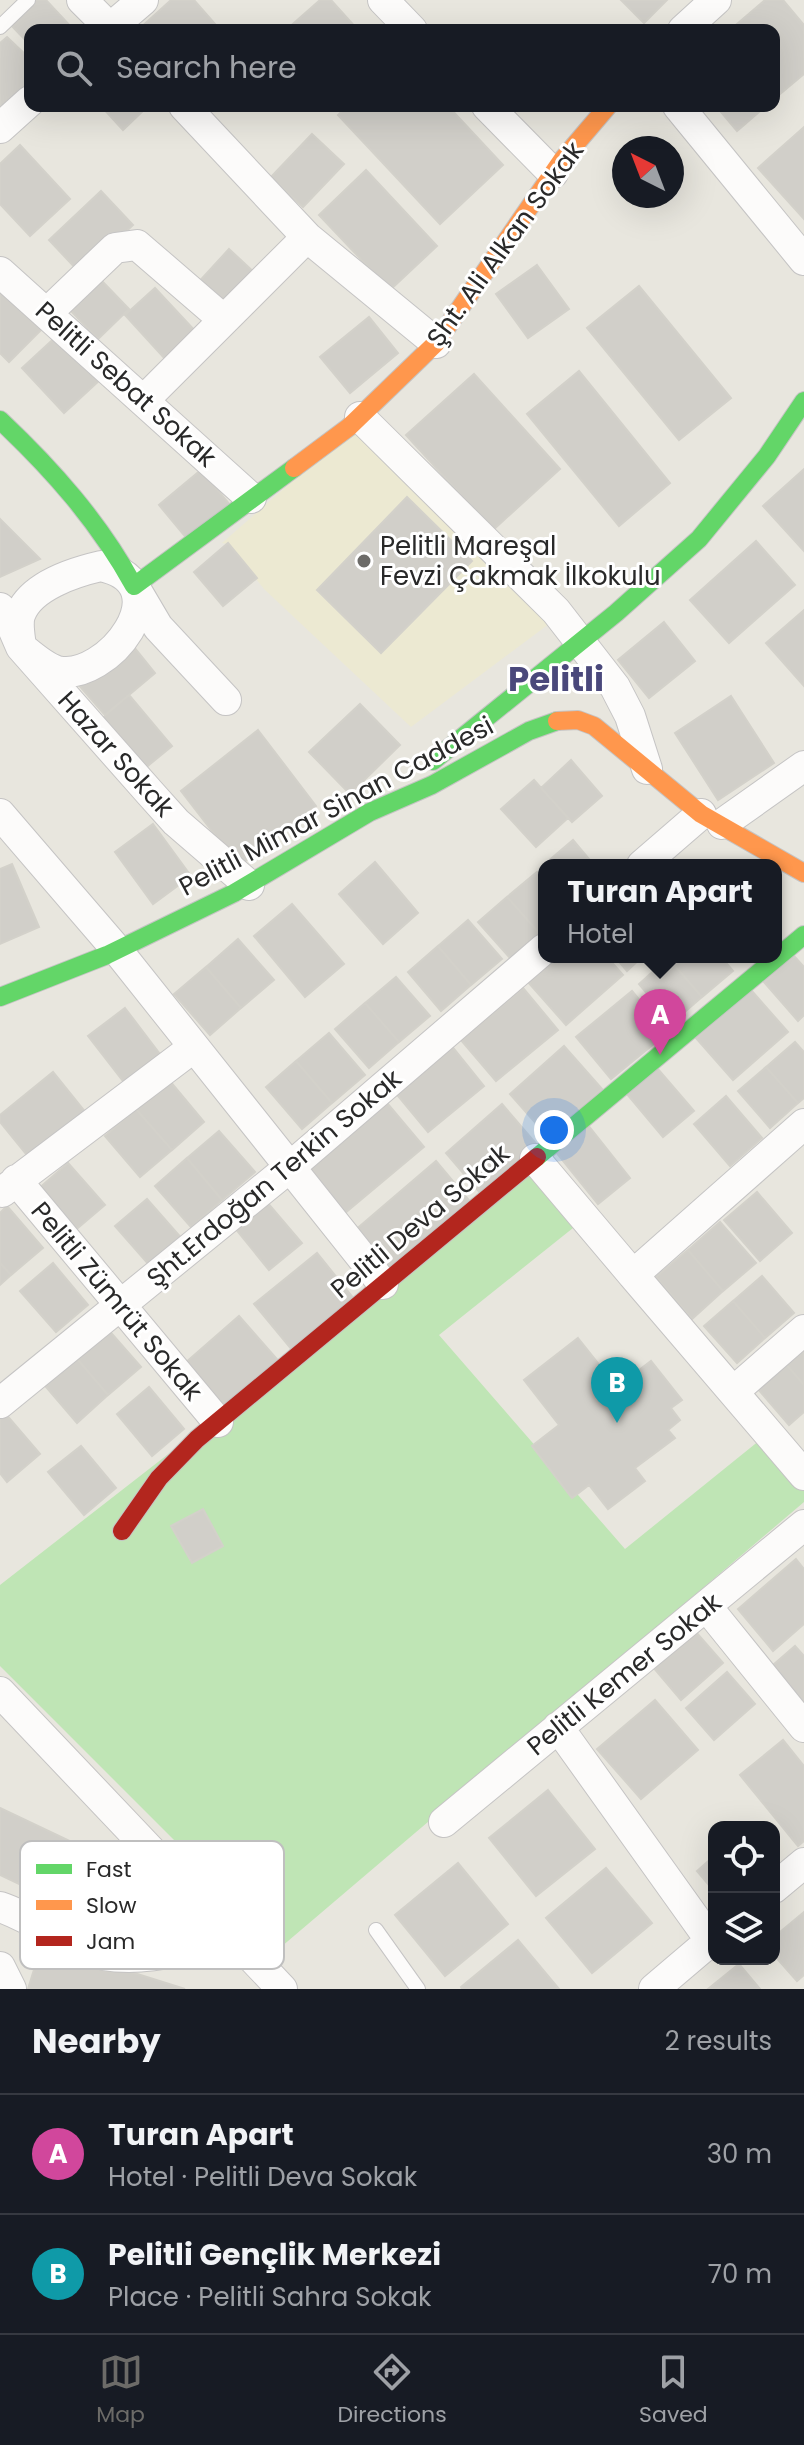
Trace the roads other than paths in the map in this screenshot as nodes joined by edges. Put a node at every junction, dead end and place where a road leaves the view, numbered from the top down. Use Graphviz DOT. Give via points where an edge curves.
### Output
graph roads {
  1 [pos="28,0"];
  2 [pos="82,0"];
  3 [pos="143,0"];
  4 [pos="383,0"];
  5 [pos="716,0"];
  6 [pos="105,24"];
  7 [pos="116,24"];
  8 [pos="406,24"];
  9 [pos="690,24"];
  10 [pos="0,27"];
  11 [pos="24,106"];
  12 [pos="190,112"];
  13 [pos="493,112"];
  14 [pos="603,112"];
  15 [pos="683,112"];
  16 [pos="0,128"];
  17 [pos="553,173"];
  18 [pos="307,237"];
  19 [pos="804,260"];
  20 [pos="0,272"];
  21 [pos="47,313"];
  22 [pos="224,320"];
  23 [pos="436,343"];
  24 [pos="144,400"];
  25 [pos="804,401"];
  26 [pos="360,417"];
  27 [pos="0,420"];
  28 [pos="251,498"];
  29 [pos="134,586"];
  30 [pos="0,608"];
  31 [pos="580,642"];
  32 [pos="11,651"];
  33 [pos="226,700"];
  34 [pos="804,766"];
  35 [pos="647,769"];
  36 [pos="370,812"];
  37 [pos="0,814"];
  38 [pos="711,819"];
  39 [pos="651,859"];
  40 [pos="780,859"];
  41 [pos="782,860"];
  42 [pos="804,873"];
  43 [pos="249,885"];
  44 [pos="804,935"];
  45 [pos="117,950"];
  46 [pos="782,953"];
  47 [pos="538,954"];
  48 [pos="770,963"];
  49 [pos="0,997"];
  50 [pos="194,1047"];
  51 [pos="804,1124"];
  52 [pos="535,1159"];
  53 [pos="290,1167"];
  54 [pos="8,1187"];
  55 [pos="633,1275"];
  56 [pos="383,1284"];
  57 [pos="121,1305"];
  58 [pos="804,1330"];
  59 [pos="733,1392"];
  60 [pos="0,1403"];
  61 [pos="218,1422"];
  62 [pos="804,1475"];
  63 [pos="804,1525"];
  64 [pos="122,1531"];
  65 [pos="707,1607"];
  66 [pos="0,1692"];
  67 [pos="558,1727"];
  68 [pos="804,1727"];
  69 [pos="444,1822"];
  70 [pos="142,1841"];
  71 [pos="804,1863"];
  72 [pos="780,1883"];
  73 [pos="0,1907"];
  74 [pos="20,1914"];
  75 [pos="376,1930"];
  76 [pos="708,1934"];
  77 [pos="708,1943"];
  78 [pos="0,1967"];
  79 [pos="264,1969"];
  80 [pos="11,1989"];
  81 [pos="282,1989"];
  82 [pos="418,1989"];
  83 [pos="654,1989"];
  1 -- 10 [label="lane"];
  2 -- 6 [label="street"];
  3 -- 7 [label="street"];
  4 -- 8 [label="street"];
  5 -- 9 [label="street"];
  11 -- 16 [label="street"];
  12 -- 18 [label="street"];
  13 -- 17 [label="street"];
  14 -- 17 [label="street, Şht. Ali Alkan Sokak"];
  15 -- 19 [label="street"];
  17 -- 23 [label="street, Şht. Ali Alkan Sokak"];
  18 -- 22 [label="street"];
  18 -- 23 [label="street"];
  20 -- 21 [label="street, Pelitli Sebat Sokak"];
  21 -- 22 [label="street" via="115,248 137,245"];
  21 -- 24 [label="street, Pelitli Sebat Sokak"];
  22 -- 24 [label="street"];
  23 -- 26 [label="street, Şht. Ali Alkan Sokak"];
  24 -- 28 [label="street, Pelitli Sebat Sokak"];
  25 -- 31 [label="street" via="699,539"];
  26 -- 28 [label="street, Şht. Ali Alkan Sokak"];
  26 -- 31 [label="street" via="556,611"];
  27 -- 29 [label="street" via="66,483 114,545"];
  28 -- 29 [label="street, Şht. Ali Alkan Sokak"];
  29 -- 32 [label="street" via="124,573 101,566 67,575 25,606"];
  29 -- 32 [label="street" via="139,597 131,629 88,666 59,671"];
  29 -- 33 [label="street" via="158,627"];
  30 -- 32 [label="street, Hazar Sokak" via="8,617"];
  31 -- 35 [label="street" via="615,687"];
  31 -- 36 [label="street"];
  32 -- 43 [label="street, Hazar Sokak" via="176,822"];
  34 -- 38 [label="street"];
  35 -- 36 [label="street, Pelitli Mimar Sinan Caddesi" via="594,726 554,721"];
  35 -- 38 [label="street, Pelitli Mimar Sinan Caddesi"];
  36 -- 43 [label="street, Pelitli Mimar Sinan Caddesi"];
  37 -- 45 [label="street"];
  38 -- 39 [label="street"];
  38 -- 40 [label="street, Pelitli Mimar Sinan Caddesi"];
  41 -- 42 [label="street, Pelitli Mimar Sinan Caddesi"];
  43 -- 45 [label="street, Pelitli Mimar Sinan Caddesi"];
  44 -- 46 [label="street, Pelitli Deva Sokak"];
  45 -- 49 [label="street, Pelitli Mimar Sinan Caddesi"];
  45 -- 50 [label="street"];
  47 -- 53 [label="street, Şht.Erdoğan Terkin Sokak"];
  48 -- 52 [label="street, Pelitli Deva Sokak"];
  50 -- 53 [label="street"];
  50 -- 54 [label="street"];
  51 -- 55 [label="street"];
  52 -- 55 [label="street"];
  52 -- 56 [label="street, Pelitli Deva Sokak"];
  53 -- 56 [label="street"];
  53 -- 57 [label="street, Şht.Erdoğan Terkin Sokak"];
  54 -- 57 [label="street, Pelitli Zümrüt Sokak"];
  55 -- 59 [label="street"];
  56 -- 61 [label="street, Pelitli Deva Sokak"];
  57 -- 60 [label="street, Şht.Erdoğan Terkin Sokak"];
  57 -- 61 [label="street, Pelitli Zümrüt Sokak"];
  58 -- 59 [label="street"];
  59 -- 62 [label="street"];
  61 -- 64 [label="street, Pelitli Deva Sokak" via="159,1478"];
  63 -- 65 [label="street, Pelitli Kemer Sokak"];
  65 -- 67 [label="street, Pelitli Kemer Sokak"];
  65 -- 68 [label="street"];
  66 -- 70 [label="street"];
  67 -- 69 [label="street, Pelitli Kemer Sokak"];
  67 -- 76 [label="street"];
  71 -- 72 [label="street"];
  73 -- 74 [label="street"];
  75 -- 82 [label="lane"];
  77 -- 83 [label="street"];
  78 -- 80 [label="street"];
  79 -- 81 [label="street"];
}
